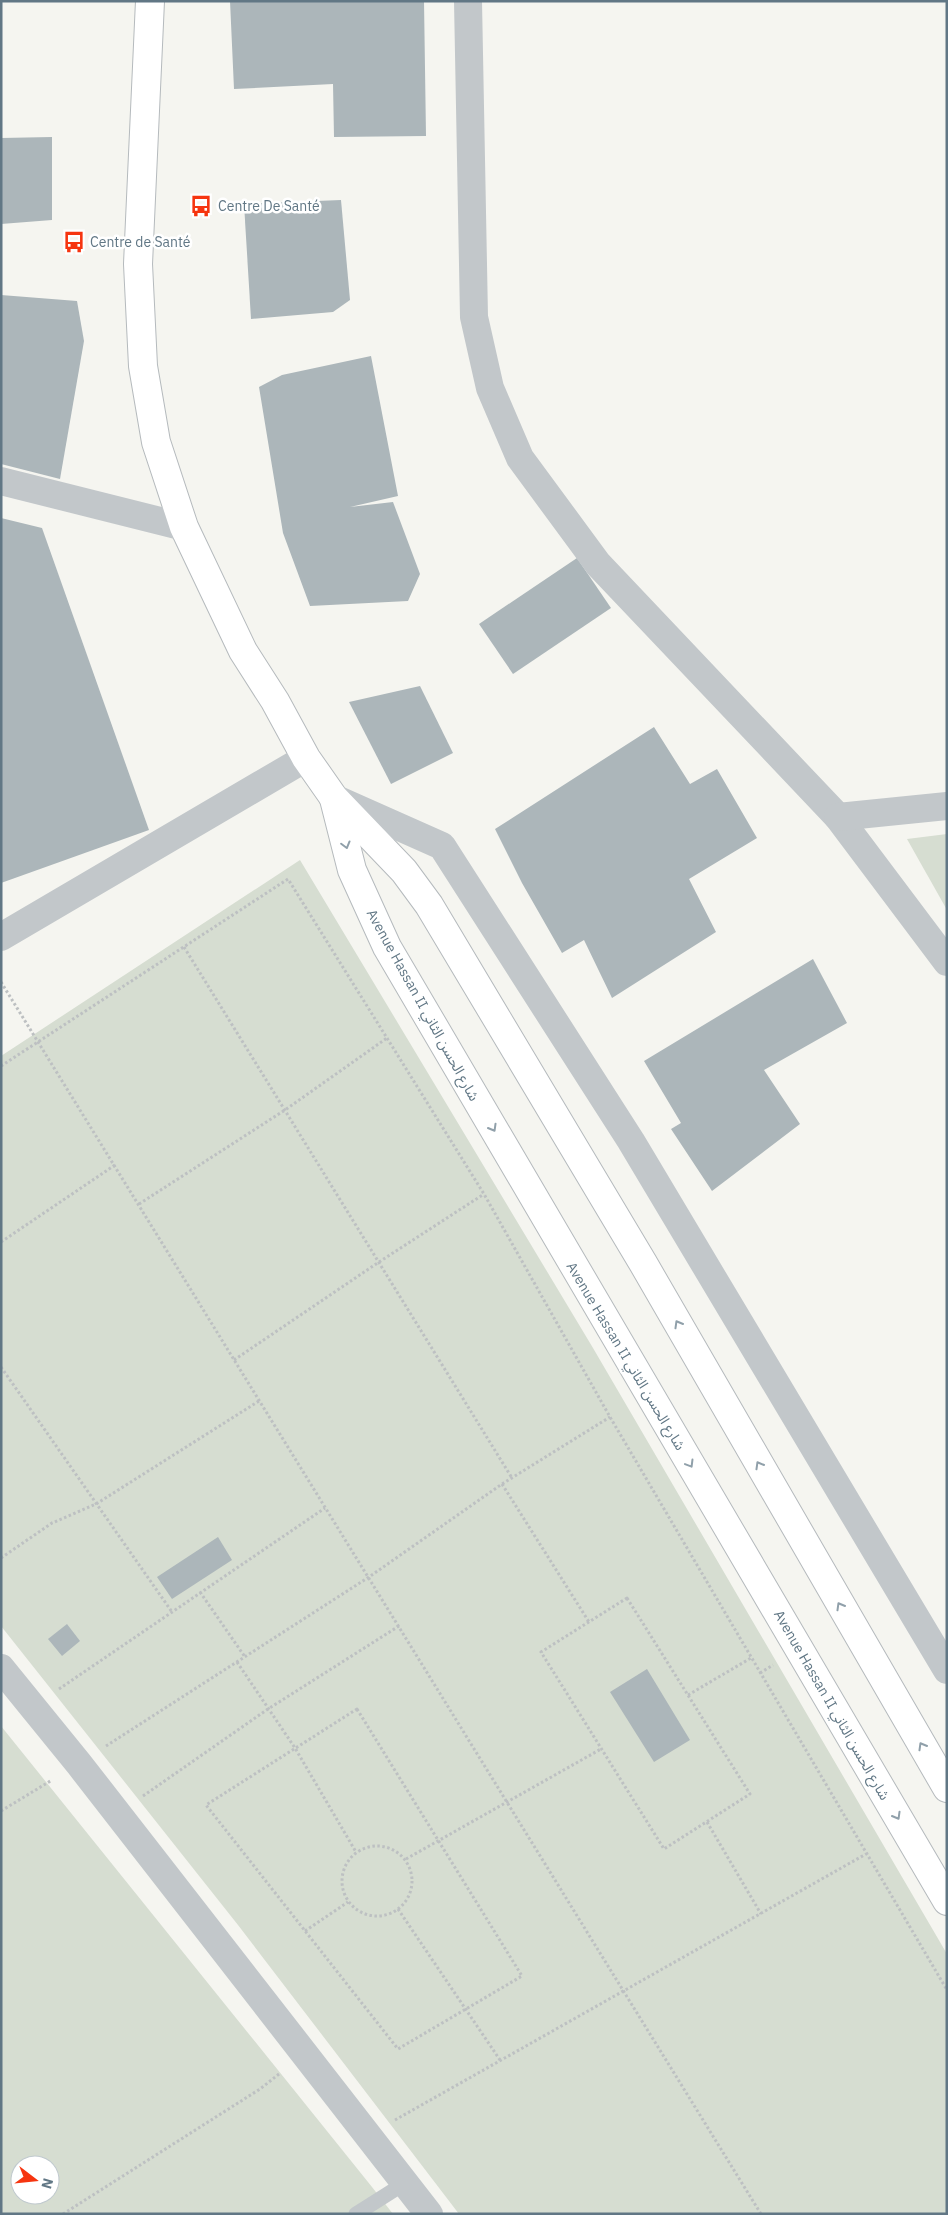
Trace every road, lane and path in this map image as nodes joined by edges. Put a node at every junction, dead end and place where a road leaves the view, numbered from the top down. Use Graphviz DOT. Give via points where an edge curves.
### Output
graph roads {
  1 [pos="150,1"];
  2 [pos="468,1"];
  3 [pos="1,481"];
  4 [pos="184,528"];
  5 [pos="306,758"];
  6 [pos="334,798"];
  7 [pos="947,806"];
  8 [pos="838,817"];
  9 [pos="1,937"];
  10 [pos="184,947"];
  11 [pos="947,962"];
  12 [pos="1,982"];
  13 [pos="387,1038"];
  14 [pos="38,1041"];
  15 [pos="1,1066"];
  16 [pos="285,1110"];
  17 [pos="115,1165"];
  18 [pos="484,1194"];
  19 [pos="140,1204"];
  20 [pos="1,1242"];
  21 [pos="379,1262"];
  22 [pos="234,1360"];
  23 [pos="1,1367"];
  24 [pos="259,1401"];
  25 [pos="610,1417"];
  26 [pos="512,1478"];
  27 [pos="502,1484"];
  28 [pos="96,1504"];
  29 [pos="325,1508"];
  30 [pos="1,1558"];
  31 [pos="369,1577"];
  32 [pos="200,1592"];
  33 [pos="172,1612"];
  34 [pos="589,1622"];
  35 [pos="399,1626"];
  36 [pos="245,1657"];
  37 [pos="752,1658"];
  38 [pos="237,1662"];
  39 [pos="1,1668"];
  40 [pos="947,1670"];
  41 [pos="688,1695"];
  42 [pos="32,1707"];
  43 [pos="268,1709"];
  44 [pos="294,1748"];
  45 [pos="601,1749"];
  46 [pos="79,1764"];
  47 [pos="947,1788"];
  48 [pos="507,1802"];
  49 [pos="1,1811"];
  50 [pos="118,1813"];
  51 [pos="707,1822"];
  52 [pos="439,1842"];
  53 [pos="356,1852"];
  54 [pos="866,1854"];
  55 [pos="406,1859"];
  56 [pos="348,1902"];
  57 [pos="947,1902"];
  58 [pos="398,1909"];
  59 [pos="761,1914"];
  60 [pos="305,1931"];
  61 [pos="623,1990"];
  62 [pos="947,1990"];
  63 [pos="466,2009"];
  64 [pos="304,2055"];
  65 [pos="500,2060"];
  66 [pos="369,2135"];
  67 [pos="405,2183"];
  68 [pos="64,2214"];
  69 [pos="356,2214"];
  70 [pos="429,2214"];
  71 [pos="761,2214"];
  1 -- 4 [label="main road, Avenue Hassan II شارع الحسن الثاني" via="138,264 143,366 156,442"];
  2 -- 8 [label="street" via="474,317 490,388 520,458 598,564"];
  3 -- 4 [label="street"];
  4 -- 5 [label="main road, Avenue Hassan II شارع الحسن الثاني" via="243,651"];
  5 -- 6 [label="main road, Avenue Hassan II شارع الحسن الثاني"];
  5 -- 9 [label="street"];
  6 -- 40 [label="street" via="442,846 631,1142"];
  47 -- 6 [label="main road, Avenue Hassan II شارع الحسن الثاني, one-way" via="643,1263 429,905 404,871"];
  6 -- 57 [label="main road, Avenue Hassan II شارع الحسن الثاني, one-way" via="352,870 387,947"];
  7 -- 8 [label="street"];
  8 -- 11 [label="street"];
  10 -- 13 [label="path" via="288,879"];
  10 -- 14 [label="path"];
  10 -- 16 [label="path"];
  12 -- 14 [label="path"];
  13 -- 16 [label="path"];
  13 -- 18 [label="path"];
  14 -- 15 [label="path"];
  14 -- 17 [label="path"];
  16 -- 19 [label="path"];
  16 -- 21 [label="path"];
  17 -- 19 [label="path"];
  17 -- 20 [label="path"];
  18 -- 21 [label="path"];
  18 -- 25 [label="path"];
  19 -- 22 [label="path"];
  21 -- 22 [label="path"];
  21 -- 26 [label="path"];
  22 -- 24 [label="path"];
  23 -- 28 [label="path"];
  24 -- 28 [label="path"];
  24 -- 29 [label="path"];
  25 -- 26 [label="path"];
  25 -- 37 [label="path"];
  26 -- 27 [label="path"];
  27 -- 31 [label="path"];
  27 -- 34 [label="path"];
  28 -- 30 [label="path" via="52,1523"];
  28 -- 33 [label="path"];
  29 -- 31 [label="path"];
  29 -- 32 [label="path"];
  31 -- 35 [label="path"];
  31 -- 36 [label="path"];
  32 -- 33 [label="path"];
  32 -- 36 [label="path"];
  33 -- 42 [label="path"];
  34 -- 41 [label="path" via="627,1598"];
  34 -- 45 [label="path" via="541,1652"];
  35 -- 43 [label="path"];
  35 -- 48 [label="path"];
  36 -- 38 [label="path"];
  37 -- 41 [label="path"];
  37 -- 54 [label="path"];
  38 -- 43 [label="path"];
  38 -- 46 [label="path"];
  39 -- 42 [label="street"];
  41 -- 51 [label="path" via="750,1794"];
  42 -- 46 [label="street"];
  43 -- 44 [label="path"];
  43 -- 50 [label="path"];
  44 -- 52 [label="path" via="357,1709"];
  44 -- 53 [label="path"];
  44 -- 60 [label="path" via="206,1806"];
  45 -- 48 [label="path"];
  45 -- 51 [label="path" via="664,1849"];
  46 -- 49 [label="path"];
  46 -- 50 [label="street"];
  48 -- 52 [label="path"];
  48 -- 61 [label="path"];
  50 -- 64 [label="street"];
  51 -- 59 [label="path"];
  52 -- 55 [label="path"];
  52 -- 63 [label="path" via="522,1976"];
  53 -- 55 [label="path" via="373,1845 391,1848"];
  53 -- 56 [label="path" via="344,1866 342,1885"];
  54 -- 59 [label="path"];
  54 -- 62 [label="path"];
  55 -- 58 [label="path" via="412,1877 410,1895"];
  56 -- 58 [label="path" via="363,1913 381,1916"];
  56 -- 60 [label="path"];
  58 -- 63 [label="path"];
  59 -- 61 [label="path"];
  60 -- 63 [label="path" via="398,2049"];
  61 -- 65 [label="path"];
  61 -- 71 [label="path"];
  63 -- 65 [label="path"];
  64 -- 66 [label="street"];
  64 -- 68 [label="path" via="260,2089"];
  65 -- 66 [label="path"];
  66 -- 67 [label="street"];
  67 -- 69 [label="lane"];
  67 -- 70 [label="street"];
}
